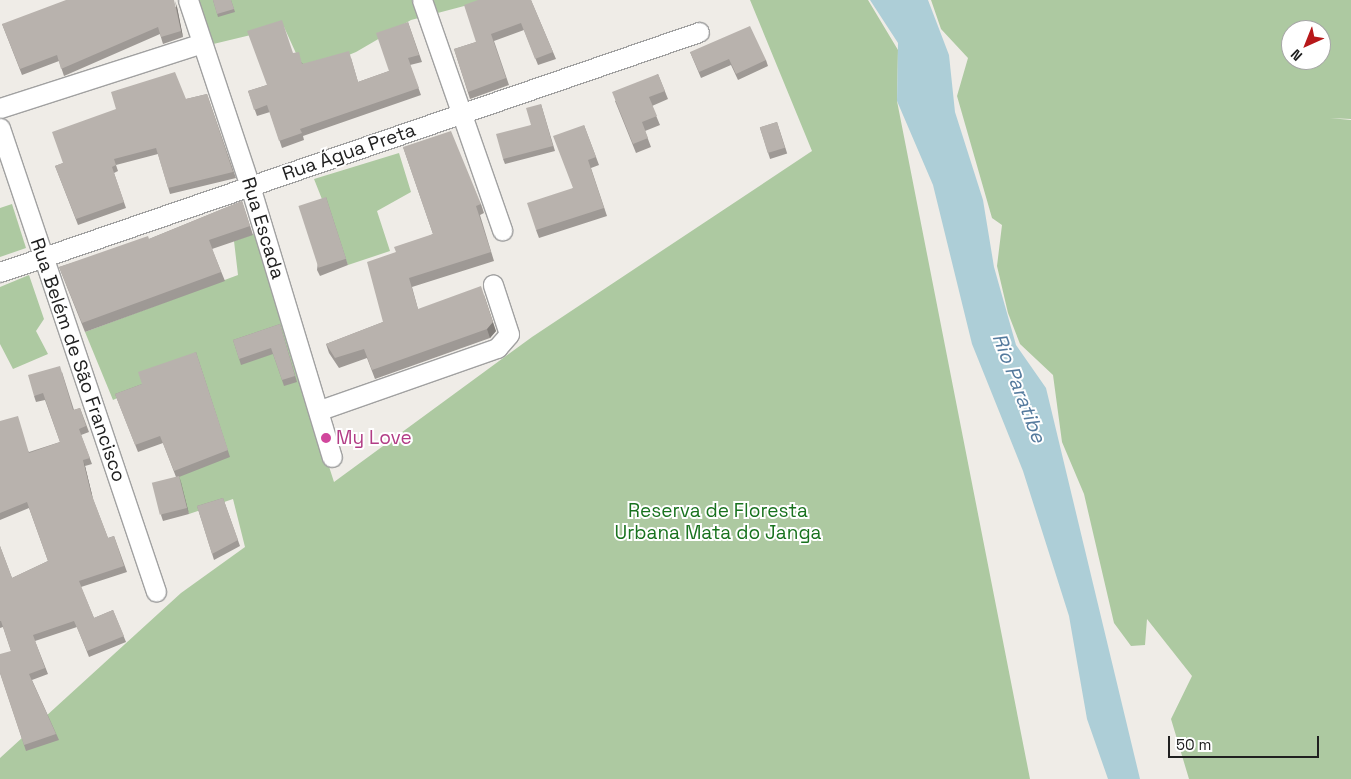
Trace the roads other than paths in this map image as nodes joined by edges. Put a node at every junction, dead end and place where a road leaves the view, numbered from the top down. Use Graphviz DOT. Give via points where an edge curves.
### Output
graph roads {
  1 [pos="188,0"];
  2 [pos="422,0"];
  3 [pos="699,32"];
  4 [pos="202,43"];
  5 [pos="0,108"];
  6 [pos="460,114"];
  7 [pos="0,128"];
  8 [pos="250,186"];
  9 [pos="502,230"];
  10 [pos="44,257"];
  11 [pos="0,272"];
  12 [pos="493,285"];
  13 [pos="320,410"];
  14 [pos="332,457"];
  15 [pos="156,591"];
  1 -- 4 [label="street, Rua Escada"];
  2 -- 6 [label="street"];
  3 -- 6 [label="street, Rua Água Preta"];
  4 -- 5 [label="street"];
  4 -- 8 [label="street, Rua Escada"];
  6 -- 8 [label="street, Rua Água Preta"];
  6 -- 9 [label="street"];
  7 -- 10 [label="street, Rua Belém de São Francisco"];
  8 -- 10 [label="street, Rua Água Preta"];
  8 -- 13 [label="street, Rua Escada"];
  10 -- 11 [label="street, Rua Água Preta"];
  10 -- 15 [label="street, Rua Belém de São Francisco"];
  12 -- 13 [label="street" via="509,334 497,348"];
  13 -- 14 [label="street, Rua Escada"];
}
